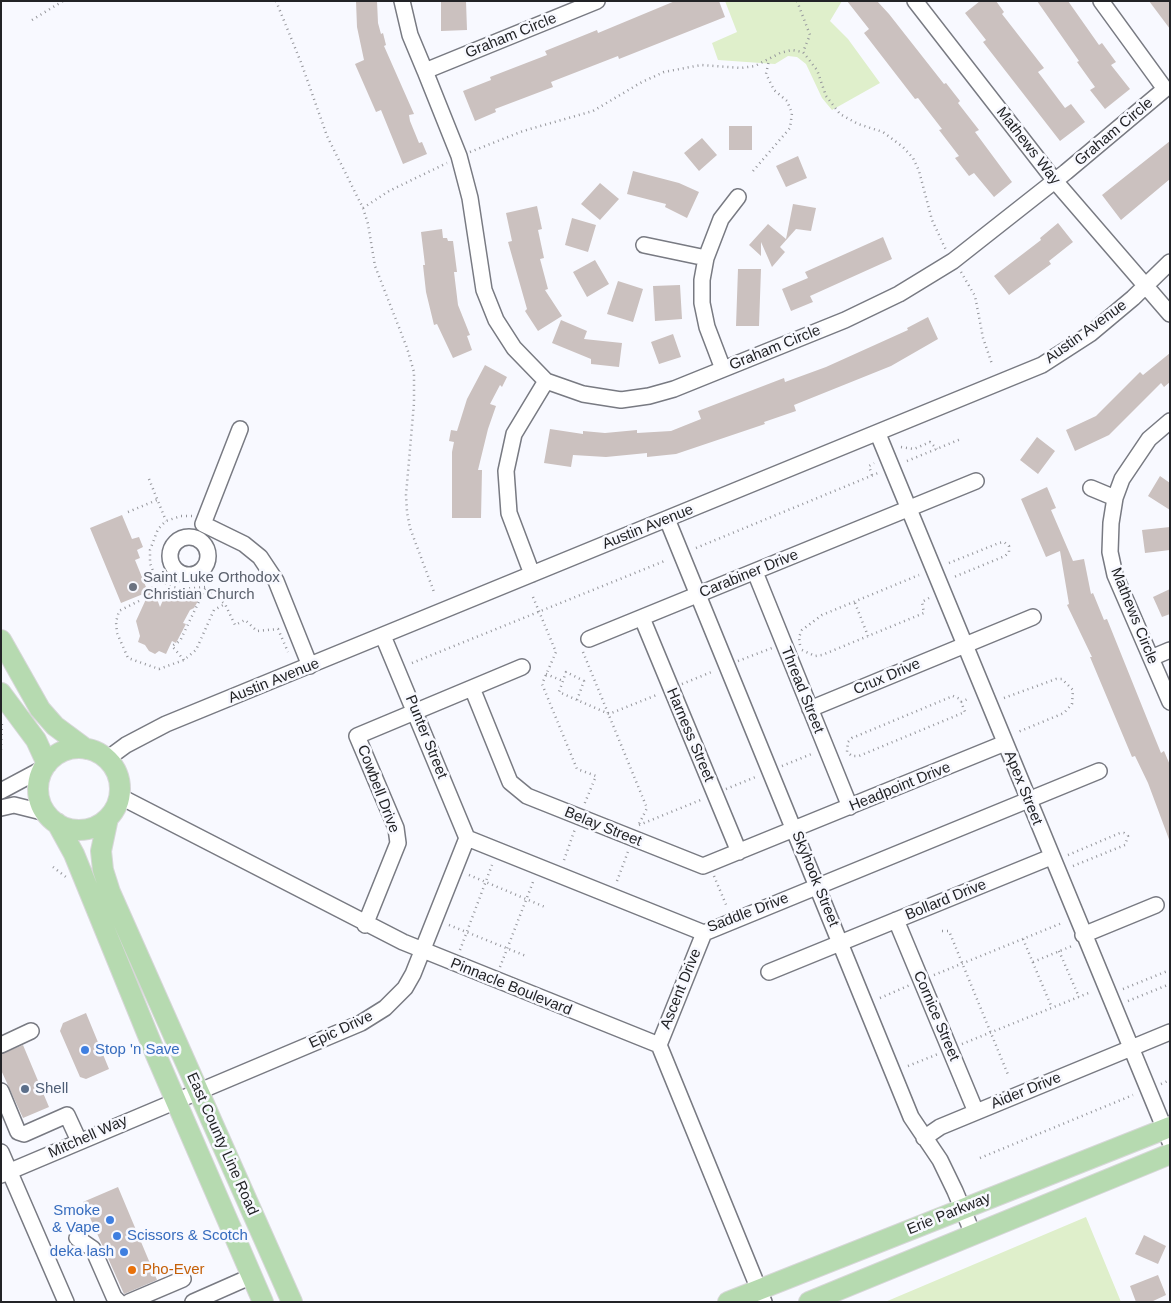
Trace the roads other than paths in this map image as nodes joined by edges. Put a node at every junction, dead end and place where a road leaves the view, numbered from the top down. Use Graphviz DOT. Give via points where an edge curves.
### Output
graph roads {
  1 [pos="402,1"];
  2 [pos="597,1"];
  3 [pos="915,1"];
  4 [pos="1101,1"];
  5 [pos="424,70"];
  6 [pos="1055,181"];
  7 [pos="738,197"];
  8 [pos="644,244"];
  9 [pos="706,258"];
  10 [pos="1170,262"];
  11 [pos="1145,286"];
  12 [pos="1170,314"];
  13 [pos="723,369"];
  14 [pos="546,382"];
  15 [pos="1170,421"];
  16 [pos="240,429"];
  17 [pos="878,434"];
  18 [pos="976,481"];
  19 [pos="1091,488"];
  20 [pos="1115,498"];
  21 [pos="909,509"];
  22 [pos="667,519"];
  23 [pos="755,572"];
  24 [pos="532,574"];
  25 [pos="698,595"];
  26 [pos="1033,617"];
  27 [pos="642,618"];
  28 [pos="383,636"];
  29 [pos="1,640"];
  30 [pos="586,645"];
  31 [pos="964,645"];
  32 [pos="1170,650"];
  33 [pos="1151,658"];
  34 [pos="310,666"];
  35 [pos="522,667"];
  36 [pos="472,688"];
  37 [pos="1,693"];
  38 [pos="1170,702"];
  39 [pos="810,709"];
  40 [pos="415,712"];
  41 [pos="1005,743"];
  42 [pos="86,749"];
  43 [pos="107,759"];
  44 [pos="45,766"];
  45 [pos="1099,771"];
  46 [pos="1,791"];
  47 [pos="119,796"];
  48 [pos="1028,800"];
  49 [pos="850,807"];
  50 [pos="1,808"];
  51 [pos="51,818"];
  52 [pos="108,818"];
  53 [pos="795,830"];
  54 [pos="467,838"];
  55 [pos="739,852"];
  56 [pos="1051,857"];
  57 [pos="818,886"];
  58 [pos="1156,905"];
  59 [pos="896,920"];
  60 [pos="365,925"];
  61 [pos="704,932"];
  62 [pos="1084,935"];
  63 [pos="841,943"];
  64 [pos="423,951"];
  65 [pos="769,972"];
  66 [pos="31,1031"];
  67 [pos="1170,1032"];
  68 [pos="1,1045"];
  69 [pos="659,1045"];
  70 [pos="1130,1048"];
  71 [pos="199,1090"];
  72 [pos="1,1091"];
  73 [pos="175,1100"];
  74 [pos="976,1112"];
  75 [pos="1168,1133"];
  76 [pos="924,1138"];
  77 [pos="78,1141"];
  78 [pos="1,1152"];
  79 [pos="1170,1154"];
  80 [pos="5,1173"];
  81 [pos="963,1208"];
  82 [pos="973,1234"];
  83 [pos="77,1238"];
  84 [pos="252,1276"];
  85 [pos="182,1279"];
  86 [pos="761,1295"];
  87 [pos="66,1302"];
  88 [pos="119,1302"];
  89 [pos="129,1302"];
  90 [pos="193,1302"];
  91 [pos="263,1302"];
  92 [pos="292,1302"];
  93 [pos="728,1302"];
  94 [pos="809,1302"];
  1 -- 5 [label="street, Graham Circle" via="410,35"];
  2 -- 5 [label="street, Graham Circle"];
  3 -- 6 [label="street, Mathews Way"];
  4 -- 6 [label="street, Graham Circle" via="1165,89"];
  5 -- 14 [label="street, Graham Circle" via="459,156 470,198 484,290 496,320 514,348"];
  6 -- 11 [label="street, Mathews Way"];
  6 -- 13 [label="street, Graham Circle" via="953,261 900,294"];
  7 -- 9 [label="street" via="721,219"];
  8 -- 9 [label="street"];
  9 -- 13 [label="street" via="702,303 707,328"];
  10 -- 11 [label="street, Austin Avenue"];
  11 -- 12 [label="street"];
  11 -- 17 [label="street, Austin Avenue" via="1090,334 1042,365"];
  13 -- 14 [label="street, Graham Circle" via="674,389 621,400 583,394"];
  14 -- 24 [label="street" via="514,434 506,471 509,513"];
  15 -- 20 [label="street, Mathews Circle" via="1149,439 1135,458"];
  16 -- 34 [label="street" via="198,526 244,544 260,557 276,581"];
  17 -- 21 [label="street, Apex Street"];
  17 -- 22 [label="street, Austin Avenue"];
  18 -- 21 [label="street, Carabiner Drive"];
  19 -- 20 [label="street"];
  20 -- 33 [label="street, Mathews Circle" via="1110,552 1115,575"];
  21 -- 23 [label="street, Carabiner Drive"];
  21 -- 31 [label="street, Apex Street"];
  22 -- 24 [label="street, Austin Avenue"];
  22 -- 25 [label="street, Skyhook Street"];
  23 -- 25 [label="street, Carabiner Drive"];
  23 -- 39 [label="street, Thread Street"];
  24 -- 28 [label="street, Austin Avenue"];
  25 -- 27 [label="street, Carabiner Drive"];
  25 -- 53 [label="street, Skyhook Street"];
  26 -- 31 [label="street, Crux Drive"];
  27 -- 30 [label="street, Carabiner Drive"];
  27 -- 55 [label="street, Harness Street"];
  28 -- 34 [label="street, Austin Avenue"];
  28 -- 40 [label="street, Punter Street"];
  29 -- 42 [label="main road" via="40,709 55,726"];
  31 -- 39 [label="street, Crux Drive"];
  31 -- 41 [label="street, Apex Street"];
  32 -- 33 [label="street"];
  33 -- 38 [label="street, Mathews Circle"];
  34 -- 43 [label="street, Austin Avenue" via="166,724"];
  35 -- 36 [label="street, Cowbell Drive"];
  36 -- 40 [label="street, Cowbell Drive"];
  36 -- 55 [label="street, Belay Street" via="510,782 527,796 579,817 636,832 703,866"];
  37 -- 44 [label="main road" via="36,740"];
  39 -- 49 [label="street, Thread Street"];
  40 -- 54 [label="street, Punter Street"];
  40 -- 60 [label="street, Cowbell Drive" via="357,736 396,828 398,844"];
  41 -- 48 [label="street, Apex Street"];
  41 -- 49 [label="street, Headpoint Drive"];
  42 -- 43 [label="main road"];
  42 -- 44 [label="main road" via="62,752"];
  43 -- 47 [label="main road" via="119,780"];
  44 -- 46 [label="street"];
  44 -- 51 [label="main road" via="38,790"];
  45 -- 48 [label="street, Saddle Drive"];
  47 -- 52 [label="main road"];
  47 -- 60 [label="street, Pinnacle Boulevard"];
  48 -- 56 [label="street, Apex Street"];
  48 -- 57 [label="street, Saddle Drive"];
  49 -- 53 [label="street, Headpoint Drive"];
  50 -- 51 [label="street" via="14,805"];
  51 -- 52 [label="main road" via="72,829 87,829"];
  51 -- 73 [label="main road, East County Line Road" via="74,854"];
  52 -- 71 [label="main road, East County Line Road" via="100,851 103,870 131,942"];
  53 -- 55 [label="street"];
  53 -- 57 [label="street, Skyhook Street"];
  54 -- 61 [label="street, Saddle Drive"];
  54 -- 64 [label="street, Epic Drive"];
  56 -- 59 [label="street, Bollard Drive"];
  56 -- 62 [label="street, Apex Street"];
  57 -- 61 [label="street, Saddle Drive"];
  57 -- 63 [label="street, Skyhook Street"];
  58 -- 62 [label="street"];
  59 -- 63 [label="street, Bollard Drive"];
  59 -- 74 [label="street, Cornice Street"];
  60 -- 64 [label="street, Pinnacle Boulevard"];
  61 -- 69 [label="street, Ascent Drive"];
  62 -- 70 [label="street, Apex Street"];
  63 -- 65 [label="street, Bollard Drive"];
  63 -- 76 [label="street, Skyhook Street" via="911,1117"];
  64 -- 69 [label="street, Pinnacle Boulevard"];
  64 -- 71 [label="street, Epic Drive" via="405,988 386,1008 362,1023"];
  66 -- 68 [label="street"];
  67 -- 70 [label="street, Aider Drive"];
  69 -- 86 [label="street"];
  70 -- 74 [label="street, Aider Drive"];
  70 -- 75 [label="street, Apex Street"];
  71 -- 73 [label="street, Epic Drive"];
  71 -- 92 [label="main road, East County Line Road"];
  72 -- 77 [label="street" via="18,1132 24,1134 67,1116"];
  73 -- 77 [label="street, Mitchell Way"];
  73 -- 84 [label="main road, East County Line Road"];
  74 -- 76 [label="street, Aider Drive" via="940,1127"];
  75 -- 81 [label="main road, Erie Parkway"];
  76 -- 81 [label="street, Skyhook Street" via="940,1160"];
  77 -- 80 [label="street, Mitchell Way"];
  78 -- 80 [label="street"];
  79 -- 82 [label="main road, Erie Parkway"];
  80 -- 87 [label="street"];
  81 -- 82 [label="street, Skyhook Street"];
  81 -- 86 [label="main road, Erie Parkway"];
  82 -- 94 [label="main road, Erie Parkway"];
  83 -- 88 [label="street" via="93,1249"];
  84 -- 90 [label="street"];
  84 -- 91 [label="main road, East County Line Road"];
  85 -- 89 [label="street"];
  86 -- 93 [label="main road, Erie Parkway"];
}
